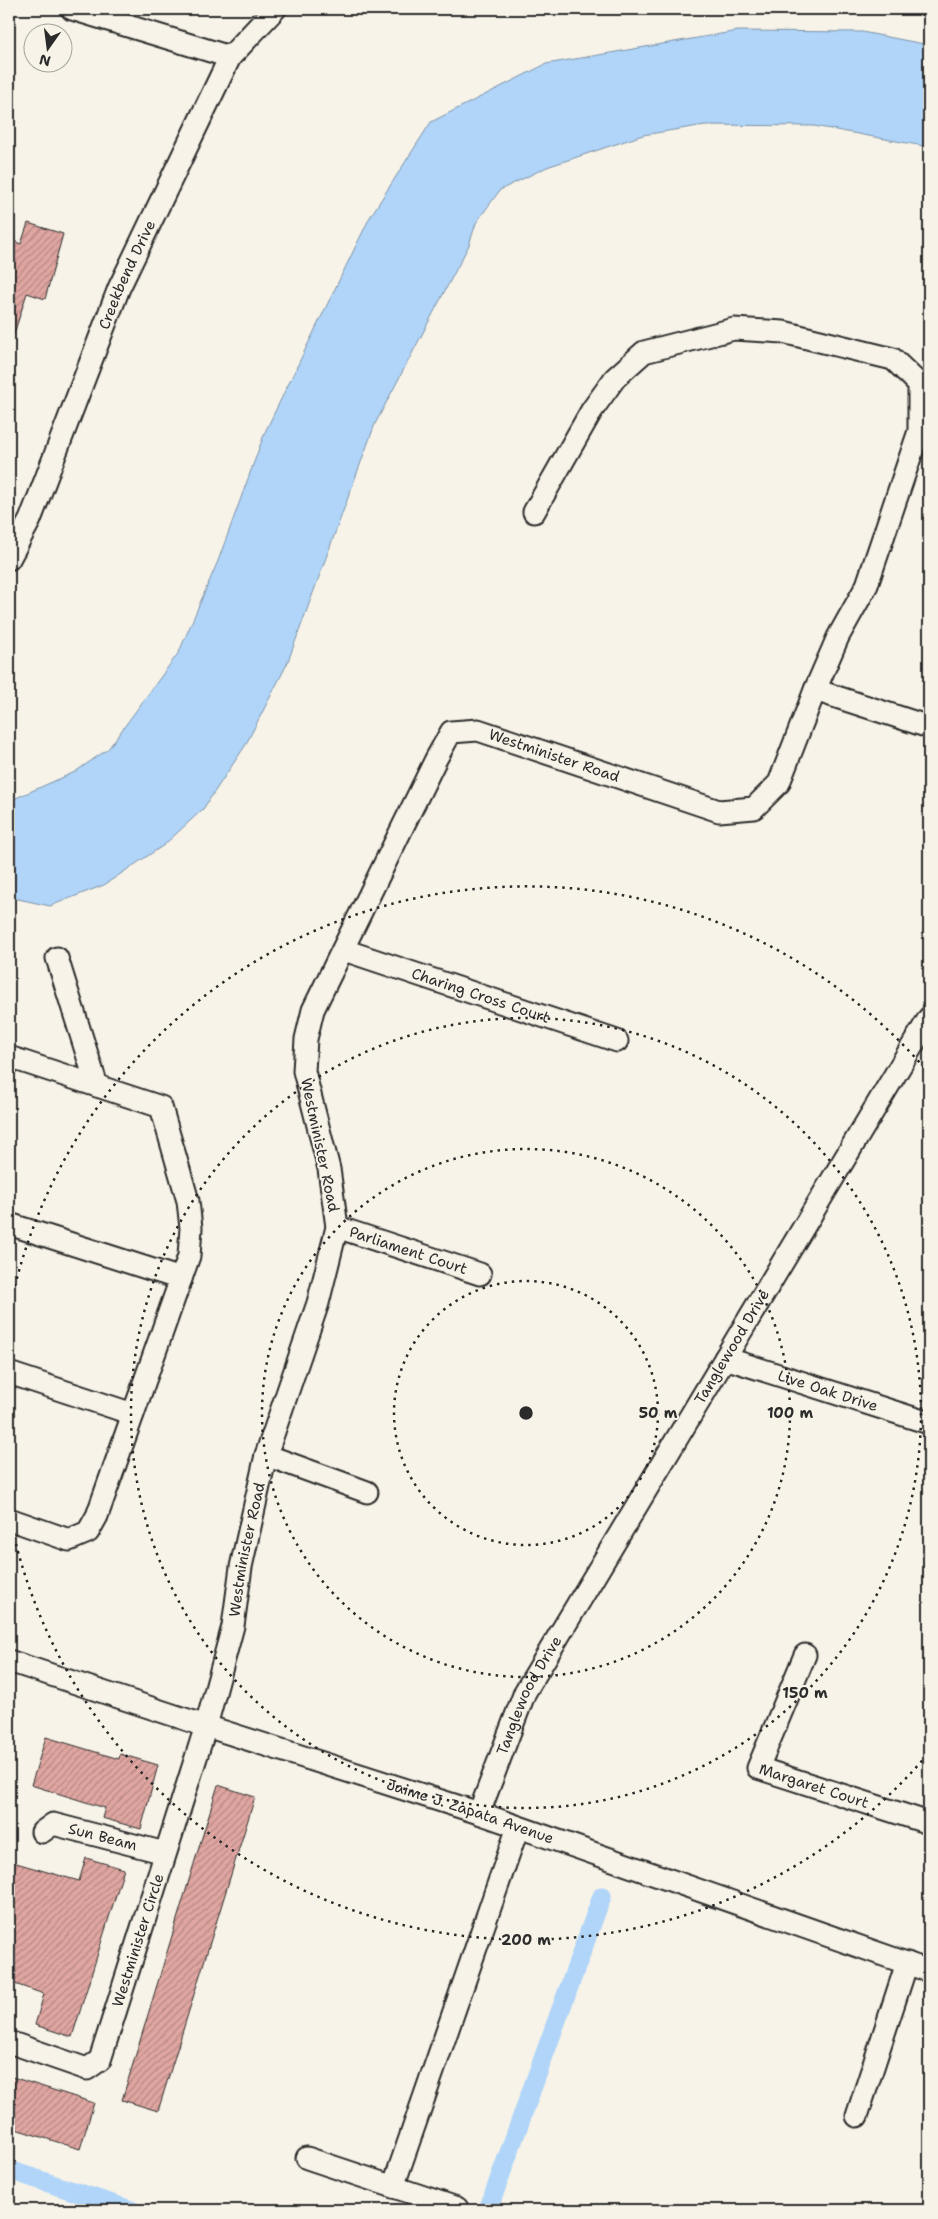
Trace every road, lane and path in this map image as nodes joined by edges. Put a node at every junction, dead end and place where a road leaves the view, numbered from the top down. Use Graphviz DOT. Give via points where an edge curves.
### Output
graph roads {
  1 [pos="72,9"];
  2 [pos="275,9"];
  3 [pos="230,57"];
  4 [pos="534,512"];
  5 [pos="9,559"];
  6 [pos="815,690"];
  7 [pos="929,727"];
  8 [pos="344,950"];
  9 [pos="57,958"];
  10 [pos="929,1018"];
  11 [pos="618,1041"];
  12 [pos="9,1057"];
  13 [pos="97,1086"];
  14 [pos="9,1224"];
  15 [pos="337,1227"];
  16 [pos="480,1274"];
  17 [pos="181,1279"];
  18 [pos="725,1358"];
  19 [pos="9,1373"];
  20 [pos="133,1414"];
  21 [pos="929,1423"];
  22 [pos="266,1455"];
  23 [pos="367,1492"];
  24 [pos="9,1520"];
  25 [pos="806,1655"];
  26 [pos="9,1661"];
  27 [pos="206,1726"];
  28 [pos="479,1813"];
  29 [pos="929,1823"];
  30 [pos="518,1827"];
  31 [pos="42,1832"];
  32 [pos="165,1853"];
  33 [pos="907,1963"];
  34 [pos="929,1971"];
  35 [pos="9,2042"];
  36 [pos="857,2116"];
  37 [pos="307,2158"];
  38 [pos="393,2187"];
  39 [pos="457,2208"];
  1 -- 3 [label="street"];
  2 -- 3 [label="street, Creekbend Drive"];
  3 -- 5 [label="street, Creekbend Drive" via="119,288 30,520"];
  4 -- 6 [label="street, Westminister Road" via="604,394 615,378 644,352 734,329 784,332 892,359 919,384 919,431 867,585 838,637"];
  6 -- 7 [label="street"];
  6 -- 8 [label="street, Westminister Road" via="779,783 754,808 719,811 478,730 451,732"];
  8 -- 11 [label="street, Charing Cross Court"];
  8 -- 15 [label="street, Westminister Road" via="314,1010 306,1039 304,1071 329,1169"];
  9 -- 13 [label="street"];
  10 -- 18 [label="street, Tanglewood Drive"];
  12 -- 13 [label="street"];
  13 -- 17 [label="street" via="160,1107 188,1201 191,1228 189,1256"];
  14 -- 17 [label="street"];
  15 -- 16 [label="street, Parliament Court"];
  15 -- 22 [label="street, Westminister Road" via="318,1303"];
  17 -- 20 [label="street"];
  18 -- 21 [label="street, Live Oak Drive"];
  18 -- 28 [label="street, Tanglewood Drive" via="525,1692"];
  19 -- 20 [label="street"];
  20 -- 24 [label="street" via="97,1516 88,1532 69,1540"];
  22 -- 23 [label="street"];
  22 -- 27 [label="street, Westminister Road" via="241,1568 233,1626"];
  25 -- 29 [label="street, Margaret Court" via="758,1768"];
  26 -- 27 [label="street, Jaime J. Zapata Avenue"];
  27 -- 28 [label="street, Jaime J. Zapata Avenue"];
  27 -- 32 [label="street, Westminister Circle"];
  28 -- 30 [label="street, Jaime J. Zapata Avenue"];
  30 -- 33 [label="street, Jaime J. Zapata Avenue"];
  30 -- 38 [label="street"];
  31 -- 32 [label="street, Sun Beam" via="53,1824"];
  32 -- 35 [label="street, Westminister Circle" via="100,2060 87,2069"];
  33 -- 34 [label="street, Jaime J. Zapata Avenue"];
  33 -- 36 [label="street"];
  37 -- 38 [label="street"];
  38 -- 39 [label="street"];
}
